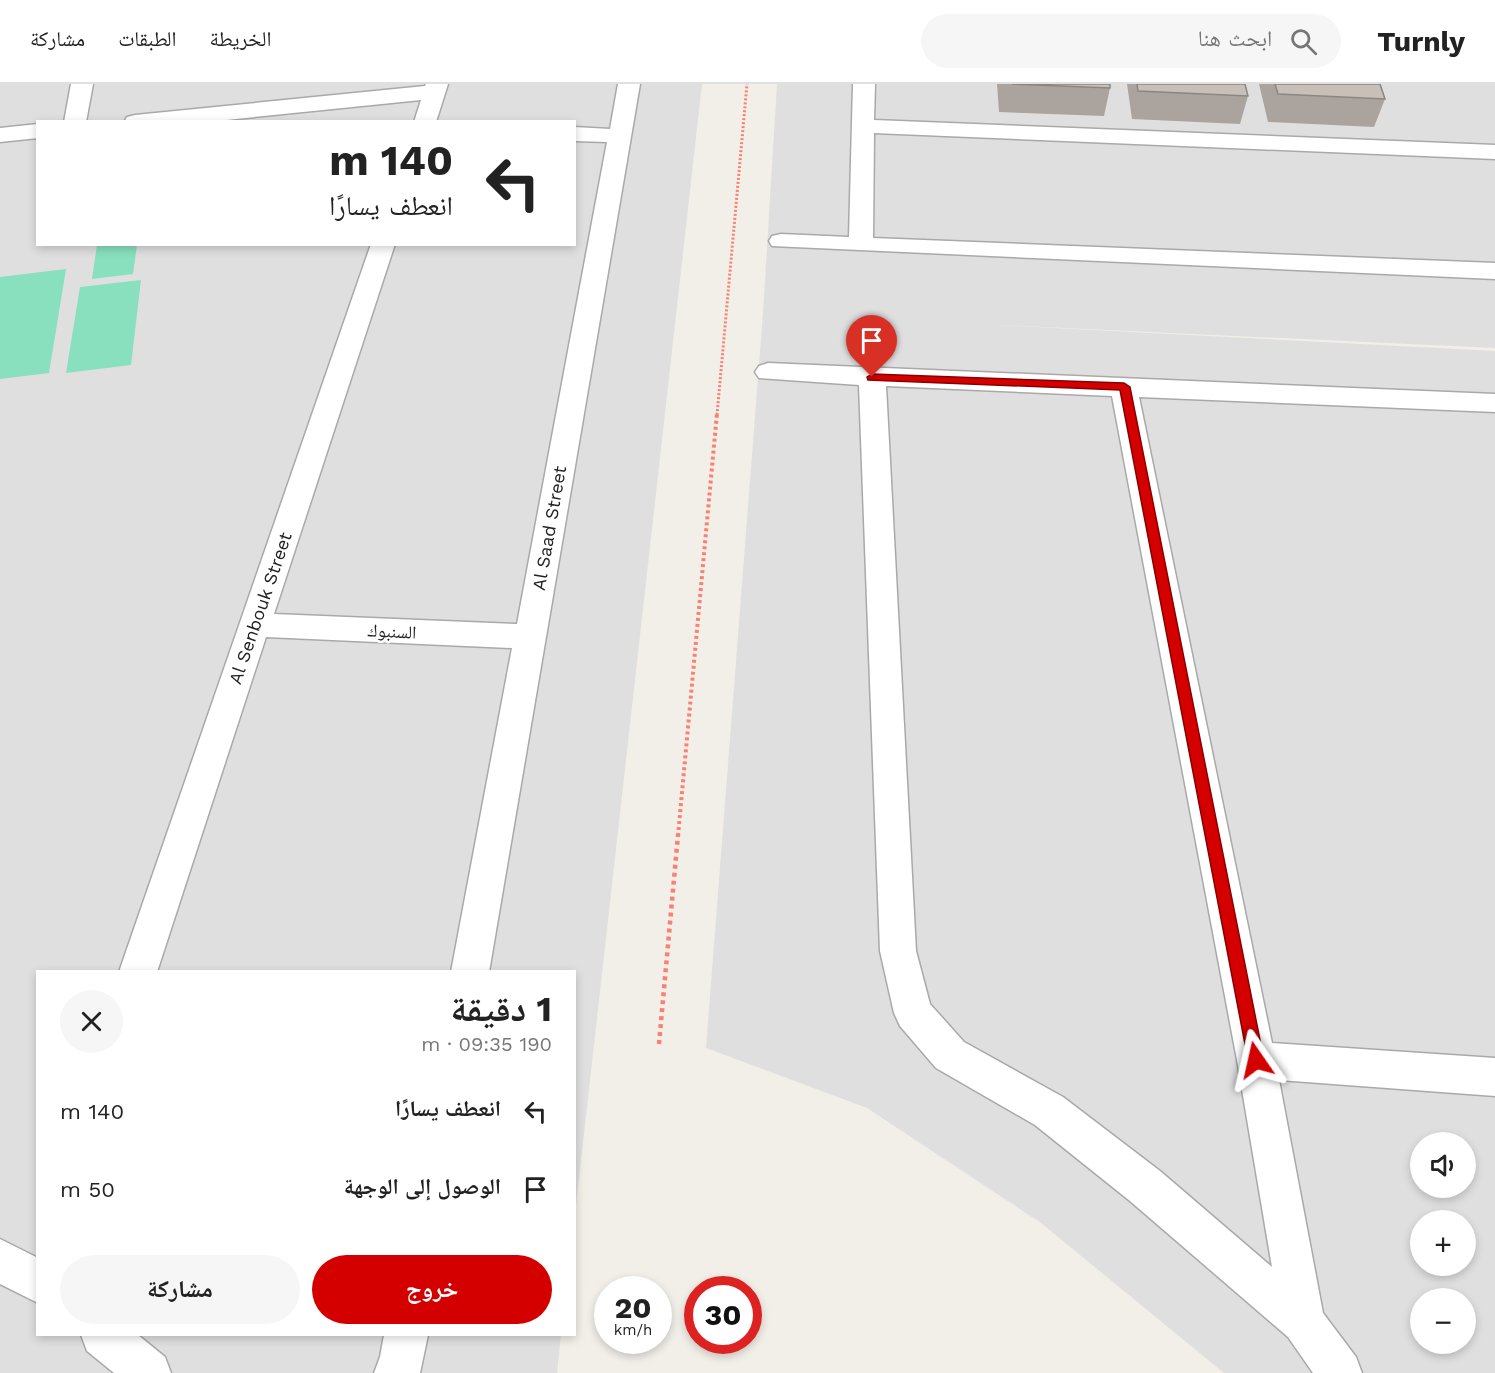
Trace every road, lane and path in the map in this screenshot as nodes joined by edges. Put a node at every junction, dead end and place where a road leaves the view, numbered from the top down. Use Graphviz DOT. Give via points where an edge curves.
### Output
graph roads {
  1 [pos="82,84"];
  2 [pos="629,84"];
  3 [pos="747,84"];
  4 [pos="864,84"];
  5 [pos="436,88"];
  6 [pos="75,120"];
  7 [pos="153,120"];
  8 [pos="426,120"];
  9 [pos="863,126"];
  10 [pos="36,131"];
  11 [pos="576,134"];
  12 [pos="0,135"];
  13 [pos="621,136"];
  14 [pos="1495,152"];
  15 [pos="782,241"];
  16 [pos="861,243"];
  17 [pos="382,246"];
  18 [pos="1495,271"];
  19 [pos="768,372"];
  20 [pos="872,377"];
  21 [pos="1124,387"];
  22 [pos="1495,403"];
  23 [pos="255,625"];
  24 [pos="529,637"];
  25 [pos="139,970"];
  26 [pos="470,970"];
  27 [pos="659,1044"];
  28 [pos="1256,1060"];
  29 [pos="1495,1077"];
  30 [pos="1303,1322"];
  31 [pos="103,1336"];
  32 [pos="406,1336"];
  33 [pos="149,1373"];
  34 [pos="396,1373"];
  35 [pos="1340,1373"];
  1 -- 6 [label="street"];
  2 -- 13 [label="street, Al Saad Street"];
  3 -- 27 [label="path"];
  4 -- 9 [label="street"];
  5 -- 7 [label="street"];
  5 -- 8 [label="street"];
  9 -- 14 [label="street"];
  9 -- 16 [label="street"];
  10 -- 12 [label="street"];
  11 -- 13 [label="street"];
  13 -- 24 [label="street, Al Saad Street"];
  15 -- 16 [label="street"];
  16 -- 18 [label="street"];
  17 -- 23 [label="street, Al Senbouk Street"];
  19 -- 20 [label="street"];
  20 -- 21 [label="street"];
  20 -- 30 [label="street" via="898,951 913,1013 950,1055 1049,1110 1145,1186"];
  21 -- 22 [label="street"];
  21 -- 28 [label="street"];
  23 -- 24 [label="street, السنبوك"];
  23 -- 25 [label="street, Al Senbouk Street"];
  24 -- 26 [label="street, Al Saad Street"];
  28 -- 29 [label="street"];
  28 -- 30 [label="street"];
  30 -- 35 [label="street"];
  31 -- 33 [label="street"];
  32 -- 34 [label="street"];
}
